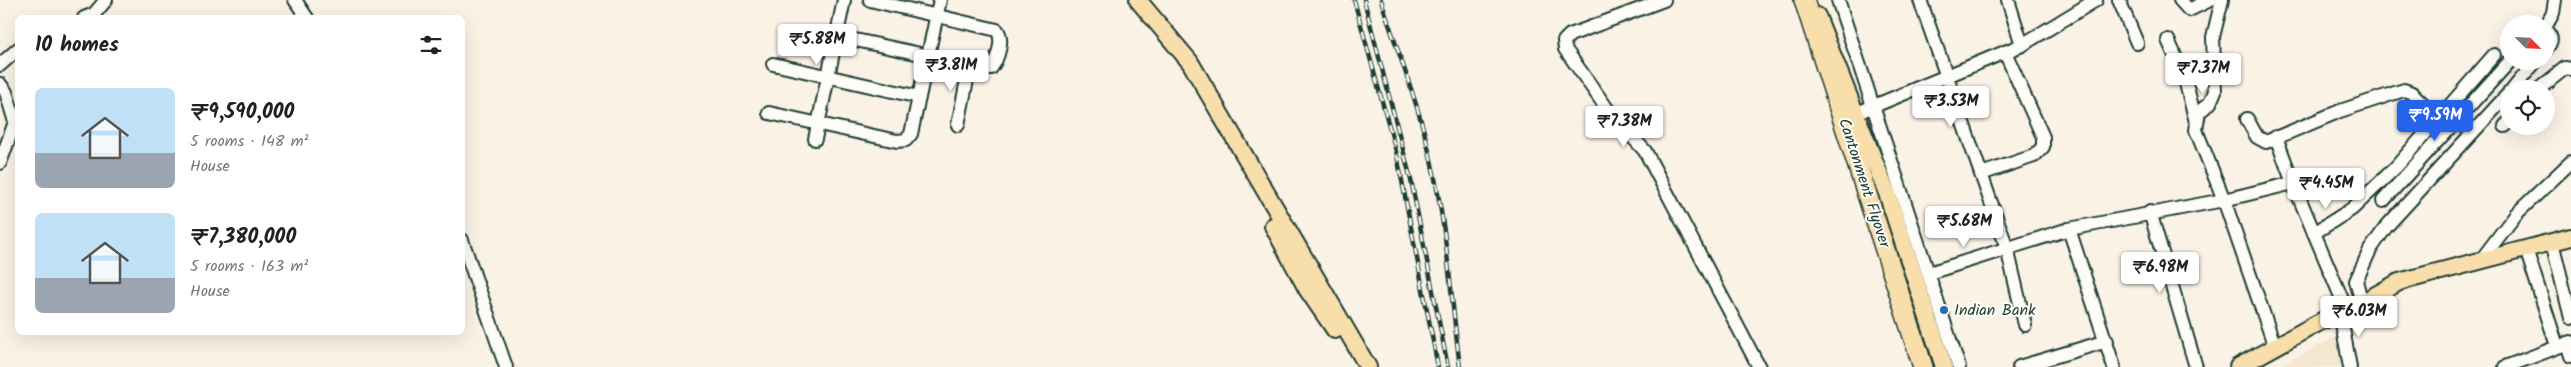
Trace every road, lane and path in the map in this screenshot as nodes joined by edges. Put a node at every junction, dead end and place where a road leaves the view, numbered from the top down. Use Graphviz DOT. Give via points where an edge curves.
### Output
graph roads {
  1 [pos="106,0"];
  2 [pos="295,0"];
  3 [pos="844,0"];
  4 [pos="870,0"];
  5 [pos="940,0"];
  6 [pos="1130,0"];
  7 [pos="1138,0"];
  8 [pos="1664,0"];
  9 [pos="1803,0"];
  10 [pos="1810,0"];
  11 [pos="1838,0"];
  12 [pos="1920,0"];
  13 [pos="2008,0"];
  14 [pos="2119,0"];
  15 [pos="2180,0"];
  16 [pos="2210,0"];
  17 [pos="2222,0"];
  18 [pos="2555,0"];
  19 [pos="2092,1"];
  20 [pos="92,15"];
  21 [pos="305,15"];
  22 [pos="2552,15"];
  23 [pos="937,16"];
  24 [pos="1815,27"];
  25 [pos="837,36"];
  26 [pos="2168,40"];
  27 [pos="2137,42"];
  28 [pos="2022,45"];
  29 [pos="15,51"];
  30 [pos="2005,52"];
  31 [pos="930,54"];
  32 [pos="2494,55"];
  33 [pos="773,64"];
  34 [pos="0,65"];
  35 [pos="970,65"];
  36 [pos="2571,69"];
  37 [pos="2502,70"];
  38 [pos="2528,70"];
  39 [pos="829,76"];
  40 [pos="1947,76"];
  41 [pos="2520,80"];
  42 [pos="2550,80"];
  43 [pos="0,84"];
  44 [pos="918,97"];
  45 [pos="2500,103"];
  46 [pos="1874,107"];
  47 [pos="769,113"];
  48 [pos="1857,113"];
  49 [pos="2437,118"];
  50 [pos="2247,119"];
  51 [pos="2196,122"];
  52 [pos="819,123"];
  53 [pos="958,125"];
  54 [pos="2449,129"];
  55 [pos="2276,137"];
  56 [pos="815,139"];
  57 [pos="2571,162"];
  58 [pos="0,163"];
  59 [pos="1981,174"];
  60 [pos="2293,183"];
  61 [pos="2224,200"];
  62 [pos="2383,201"];
  63 [pos="2150,212"];
  64 [pos="2069,229"];
  65 [pos="2314,233"];
  66 [pos="2571,237"];
  67 [pos="2552,242"];
  68 [pos="2007,248"];
  69 [pos="465,249"];
  70 [pos="2526,249"];
  71 [pos="2481,260"];
  72 [pos="1929,273"];
  73 [pos="2362,303"];
  74 [pos="2344,312"];
  75 [pos="2571,318"];
  76 [pos="2025,325"];
  77 [pos="2107,340"];
  78 [pos="2566,347"];
  79 [pos="2274,348"];
  80 [pos="506,367"];
  81 [pos="1360,367"];
  82 [pos="1368,367"];
  83 [pos="1759,367"];
  84 [pos="1918,367"];
  85 [pos="1924,367"];
  86 [pos="1929,367"];
  87 [pos="1944,367"];
  88 [pos="1959,367"];
  89 [pos="2019,367"];
  90 [pos="2114,367"];
  91 [pos="2196,367"];
  92 [pos="2238,367"];
  93 [pos="2350,367"];
  94 [pos="2505,367"];
  1 -- 20 [label="street"];
  2 -- 21 [label="street"];
  3 -- 25 [label="street"];
  4 -- 23 [label="street"];
  5 -- 23 [label="street"];
  6 -- 81 [label="main road" via="1188,80 1308,289"];
  7 -- 82 [label="main road" via="1190,62"];
  8 -- 83 [label="street" via="1570,35 1564,41 1565,49 1608,110 1645,151"];
  9 -- 24 [label="highway, Cantonment Flyover"];
  9 -- 84 [label="main road" via="1803,15 1812,52"];
  10 -- 24 [label="highway, Cantonment Flyover"];
  10 -- 48 [label="main road"];
  11 -- 46 [label="street"];
  12 -- 40 [label="street"];
  13 -- 28 [label="street"];
  14 -- 27 [label="street"];
  15 -- 16 [label="street" via="2189,10"];
  17 -- 51 [label="street" via="2213,37 2215,91 2210,102 2199,112"];
  18 -- 22 [label="street"];
  19 -- 28 [label="street"];
  23 -- 31 [label="street"];
  23 -- 35 [label="street" via="997,30 1000,34 991,68"];
  24 -- 85 [label="highway, Cantonment Flyover"];
  24 -- 86 [label="highway, Cantonment Flyover"];
  25 -- 31 [label="street"];
  25 -- 39 [label="street"];
  26 -- 51 [label="street" via="2184,76"];
  28 -- 30 [label="street"];
  29 -- 34 [label="street"];
  30 -- 40 [label="street"];
  30 -- 59 [label="street" via="2043,137 2043,147 2034,156"];
  31 -- 35 [label="street"];
  31 -- 44 [label="street"];
  32 -- 49 [label="street"];
  33 -- 39 [label="street"];
  35 -- 53 [label="street"];
  36 -- 42 [label="street" via="2565,68"];
  37 -- 54 [label="street"];
  38 -- 41 [label="street"];
  39 -- 44 [label="street"];
  39 -- 52 [label="street"];
  40 -- 46 [label="street"];
  40 -- 59 [label="street"];
  43 -- 58 [label="street" via="6,92 14,122"];
  44 -- 52 [label="street" via="911,134 906,140 897,141"];
  45 -- 73 [label="street" via="2386,227 2370,250 2356,281"];
  46 -- 48 [label="street"];
  46 -- 72 [label="street"];
  47 -- 52 [label="street"];
  48 -- 87 [label="main road"];
  49 -- 54 [label="street"];
  49 -- 55 [label="street" via="2412,93 2399,91"];
  49 -- 65 [label="street" via="2396,166 2352,208"];
  50 -- 55 [label="street" via="2260,141"];
  51 -- 61 [label="street" via="2196,130"];
  52 -- 56 [label="street"];
  54 -- 62 [label="street"];
  55 -- 60 [label="street"];
  57 -- 71 [label="street" via="2516,214"];
  59 -- 68 [label="street"];
  60 -- 61 [label="street"];
  60 -- 65 [label="street"];
  61 -- 63 [label="street"];
  61 -- 79 [label="street"];
  63 -- 64 [label="street"];
  63 -- 91 [label="street"];
  64 -- 68 [label="street"];
  64 -- 77 [label="street"];
  65 -- 74 [label="street"];
  66 -- 67 [label="main road"];
  67 -- 70 [label="main road"];
  67 -- 75 [label="street"];
  68 -- 72 [label="street"];
  68 -- 76 [label="street"];
  69 -- 80 [label="street"];
  70 -- 71 [label="main road"];
  70 -- 78 [label="street"];
  71 -- 73 [label="main road" via="2399,282"];
  72 -- 88 [label="street"];
  73 -- 74 [label="main road"];
  74 -- 79 [label="main road"];
  74 -- 93 [label="street"];
  77 -- 89 [label="street"];
  77 -- 90 [label="street"];
  78 -- 94 [label="street"];
  79 -- 92 [label="main road"];
}
